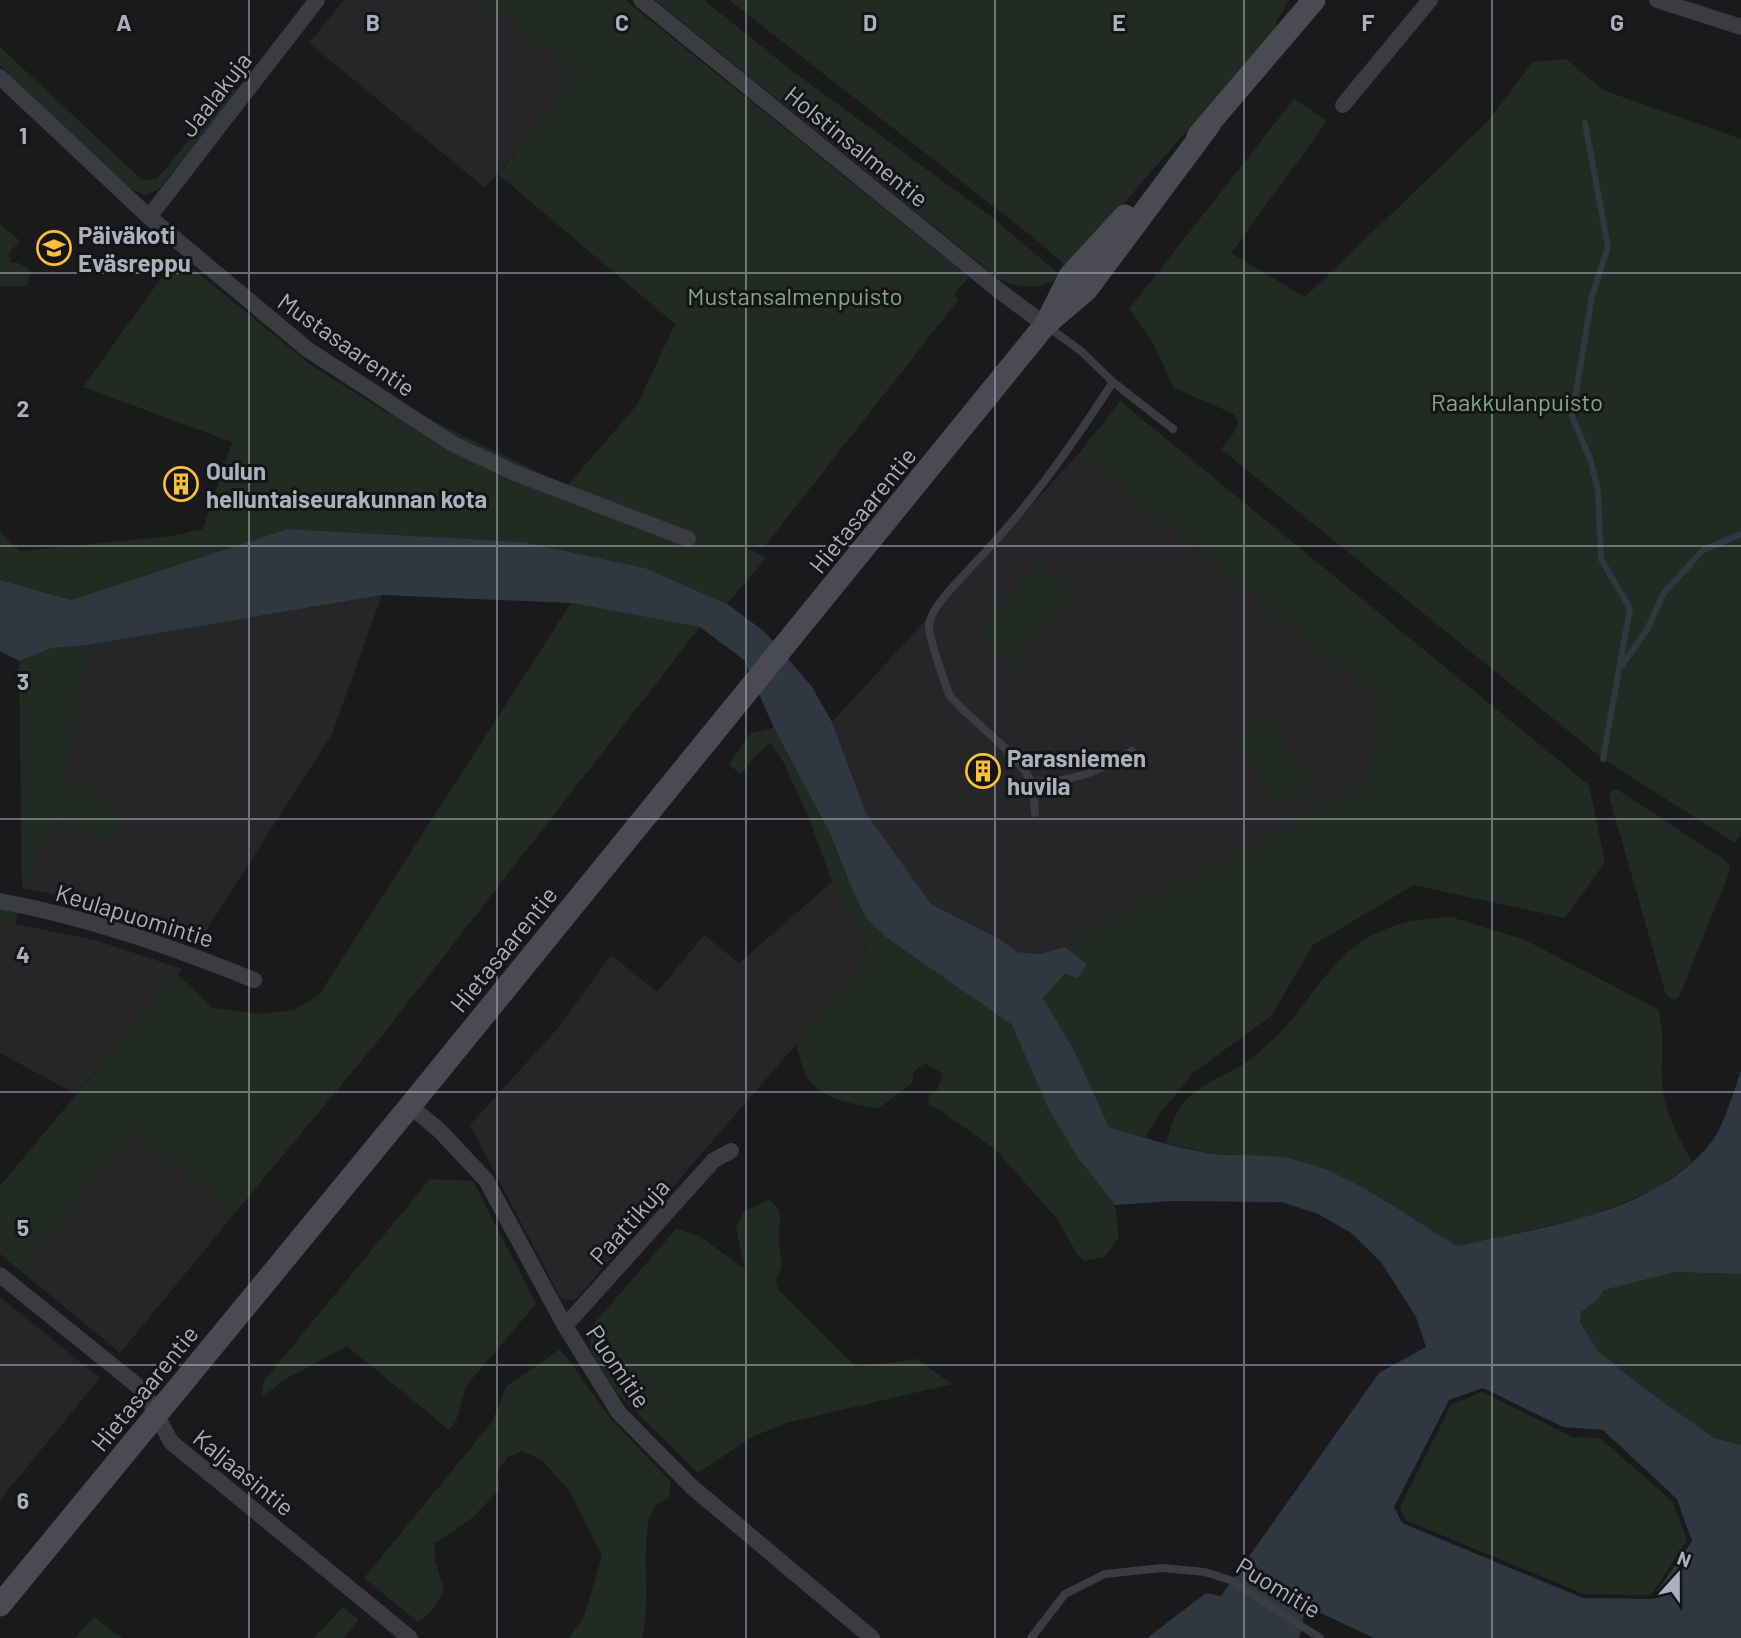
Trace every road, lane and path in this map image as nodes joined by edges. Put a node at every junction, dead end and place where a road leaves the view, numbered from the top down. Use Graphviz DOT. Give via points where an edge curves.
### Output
graph roads {
  1 [pos="317,0"];
  2 [pos="641,0"];
  3 [pos="1314,0"];
  4 [pos="1430,0"];
  5 [pos="1657,0"];
  6 [pos="1741,27"];
  7 [pos="0,77"];
  8 [pos="1343,106"];
  9 [pos="149,216"];
  10 [pos="1045,325"];
  11 [pos="1114,382"];
  12 [pos="1173,429"];
  13 [pos="688,539"];
  14 [pos="1132,751"];
  15 [pos="1032,783"];
  16 [pos="1035,813"];
  17 [pos="0,901"];
  18 [pos="254,980"];
  19 [pos="410,1106"];
  20 [pos="731,1152"];
  21 [pos="0,1275"];
  22 [pos="565,1326"];
  23 [pos="157,1413"];
  24 [pos="0,1605"];
  25 [pos="410,1638"];
  26 [pos="872,1638"];
  27 [pos="1031,1638"];
  28 [pos="1320,1638"];
  1 -- 9 [label="street, Jaalakuja"];
  2 -- 10 [label="street, Holstinsalmentie"];
  3 -- 10 [label="street, Hietasaarentie" via="1209,125 1087,289"];
  4 -- 8 [label="street"];
  5 -- 6 [label="street"];
  7 -- 9 [label="street, Mustasaarentie"];
  9 -- 13 [label="street, Mustasaarentie" via="307,349 453,444 515,473"];
  10 -- 11 [label="lane"];
  10 -- 19 [label="street, Hietasaarentie"];
  11 -- 12 [label="lane"];
  11 -- 15 [label="lane" via="1062,461 935,609 928,626 950,695 1013,757"];
  14 -- 15 [label="lane" via="1102,769 1063,782"];
  15 -- 16 [label="lane"];
  17 -- 18 [label="street, Keulapuomintie" via="87,921"];
  19 -- 22 [label="street, Puomitie" via="486,1180"];
  19 -- 23 [label="street, Hietasaarentie"];
  20 -- 22 [label="street, Paattikuja" via="714,1160"];
  21 -- 23 [label="street, Kaljaasintie" via="144,1391"];
  22 -- 26 [label="street, Puomitie" via="628,1423 692,1487"];
  23 -- 24 [label="street, Hietasaarentie"];
  23 -- 25 [label="street, Kaljaasintie" via="171,1442"];
  27 -- 28 [label="lane, Puomitie" via="1065,1594 1105,1574 1162,1568 1205,1572 1230,1580"];
}
